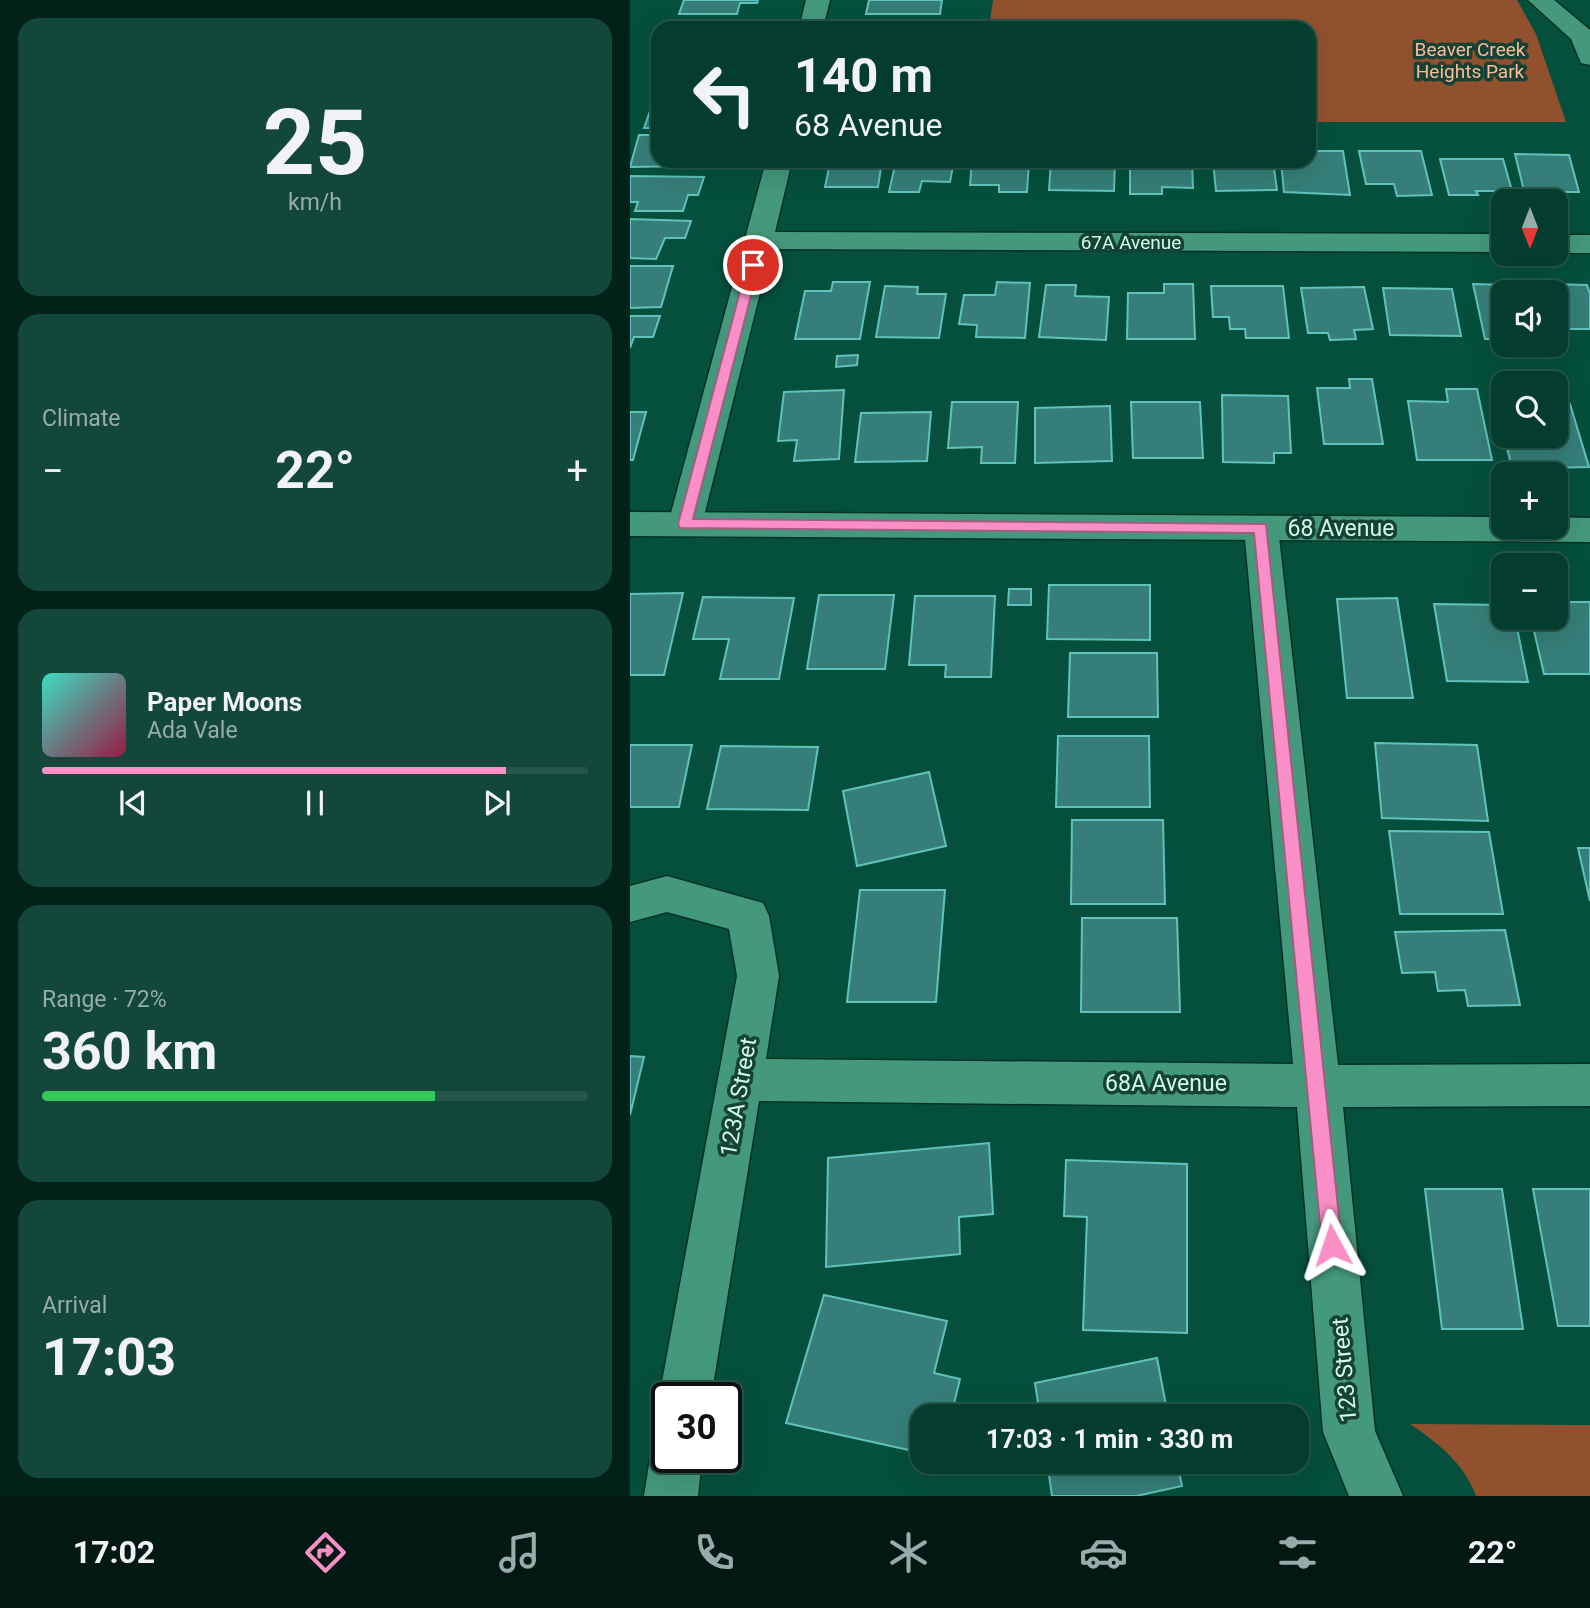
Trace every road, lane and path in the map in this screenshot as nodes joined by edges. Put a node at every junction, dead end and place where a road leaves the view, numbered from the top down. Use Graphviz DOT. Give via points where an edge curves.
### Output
graph roads {
  1 [pos="818,0"];
  2 [pos="1540,0"];
  3 [pos="813,21"];
  4 [pos="1590,58"];
  5 [pos="777,168"];
  6 [pos="759,240"];
  7 [pos="1491,243"];
  8 [pos="1568,243"];
  9 [pos="1590,244"];
  10 [pos="630,524"];
  11 [pos="685,524"];
  12 [pos="1261,528"];
  13 [pos="1590,530"];
  14 [pos="630,904"];
  15 [pos="742,1080"];
  16 [pos="1590,1085"];
  17 [pos="1318,1086"];
  18 [pos="688,1382"];
  19 [pos="674,1473"];
  20 [pos="671,1496"];
  21 [pos="1376,1496"];
  1 -- 3 [label="street"];
  2 -- 4 [label="street" via="1582,36"];
  5 -- 6 [label="street"];
  6 -- 7 [label="street, 67A Avenue"];
  6 -- 11 [label="street"];
  8 -- 9 [label="street"];
  10 -- 11 [label="street, 68 Avenue"];
  11 -- 12 [label="street, 68 Avenue"];
  12 -- 13 [label="street, 68 Avenue"];
  12 -- 17 [label="street, 123 Street"];
  14 -- 15 [label="street, 123A Street" via="667,894 748,916 758,976"];
  15 -- 17 [label="street, 68A Avenue"];
  15 -- 18 [label="street, 123A Street"];
  16 -- 17 [label="street, 68A Avenue"];
  17 -- 21 [label="street, 123 Street" via="1349,1432"];
  19 -- 20 [label="street"];
}
